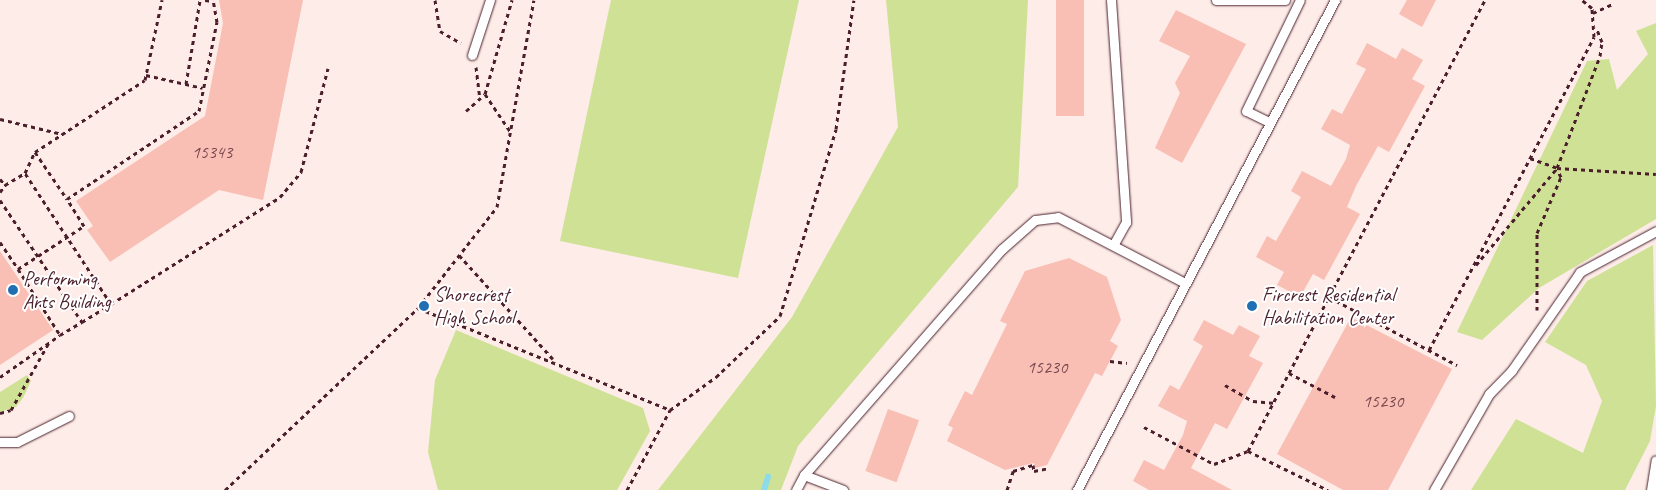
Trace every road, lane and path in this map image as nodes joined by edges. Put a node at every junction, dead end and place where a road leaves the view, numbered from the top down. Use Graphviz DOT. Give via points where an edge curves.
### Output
graph roads {
  1 [pos="162,0"];
  2 [pos="200,0"];
  3 [pos="204,0"];
  4 [pos="490,0"];
  5 [pos="512,0"];
  6 [pos="534,0"];
  7 [pos="854,0"];
  8 [pos="1110,0"];
  9 [pos="1216,0"];
  10 [pos="1285,0"];
  11 [pos="1300,0"];
  12 [pos="1335,0"];
  13 [pos="1485,0"];
  14 [pos="1582,0"];
  15 [pos="213,1"];
  16 [pos="1614,3"];
  17 [pos="1593,14"];
  18 [pos="1595,24"];
  19 [pos="472,55"];
  20 [pos="328,68"];
  21 [pos="146,75"];
  22 [pos="186,84"];
  23 [pos="204,88"];
  24 [pos="485,94"];
  25 [pos="466,111"];
  26 [pos="0,119"];
  27 [pos="1269,122"];
  28 [pos="510,131"];
  29 [pos="63,134"];
  30 [pos="35,152"];
  31 [pos="1530,158"];
  32 [pos="1557,168"];
  33 [pos="25,174"];
  34 [pos="1656,174"];
  35 [pos="0,178"];
  36 [pos="5,186"];
  37 [pos="0,192"];
  38 [pos="67,198"];
  39 [pos="0,200"];
  40 [pos="1656,231"];
  41 [pos="68,237"];
  42 [pos="0,242"];
  43 [pos="1113,245"];
  44 [pos="459,255"];
  45 [pos="39,256"];
  46 [pos="18,269"];
  47 [pos="1471,271"];
  48 [pos="1183,282"];
  49 [pos="1329,297"];
  50 [pos="111,304"];
  51 [pos="418,308"];
  52 [pos="1537,316"];
  53 [pos="82,322"];
  54 [pos="60,335"];
  55 [pos="48,344"];
  56 [pos="1430,350"];
  57 [pos="553,359"];
  58 [pos="1110,360"];
  59 [pos="1127,362"];
  60 [pos="1457,365"];
  61 [pos="1289,373"];
  62 [pos="0,377"];
  63 [pos="1225,385"];
  64 [pos="1335,397"];
  65 [pos="1274,403"];
  66 [pos="670,410"];
  67 [pos="0,413"];
  68 [pos="69,416"];
  69 [pos="1144,427"];
  70 [pos="0,442"];
  71 [pos="1248,451"];
  72 [pos="1656,460"];
  73 [pos="1049,468"];
  74 [pos="804,475"];
  75 [pos="225,490"];
  76 [pos="627,490"];
  77 [pos="796,490"];
  78 [pos="843,490"];
  79 [pos="1007,490"];
  80 [pos="1077,490"];
  81 [pos="1328,490"];
  82 [pos="1434,490"];
  83 [pos="1651,490"];
  1 -- 21 [label="path"];
  2 -- 22 [label="path"];
  3 -- 15 [label="path"];
  4 -- 19 [label="lane"];
  5 -- 24 [label="path"];
  6 -- 28 [label="path"];
  7 -- 66 [label="path" via="836,129 780,316 716,377"];
  8 -- 43 [label="lane" via="1126,222"];
  9 -- 10 [label="lane"];
  11 -- 27 [label="lane" via="1246,111"];
  12 -- 27 [label="lane"];
  13 -- 49 [label="path"];
  14 -- 17 [label="path"];
  15 -- 23 [label="path" via="218,22"];
  16 -- 17 [label="path"];
  17 -- 18 [label="path"];
  18 -- 31 [label="path" via="1594,37"];
  18 -- 32 [label="path" via="1602,42 1600,56"];
  20 -- 50 [label="path" via="302,172 280,196"];
  21 -- 22 [label="path"];
  21 -- 29 [label="path"];
  22 -- 23 [label="path"];
  23 -- 38 [label="path" via="199,111"];
  24 -- 25 [label="path"];
  24 -- 28 [label="path"];
  26 -- 29 [label="path"];
  27 -- 48 [label="lane"];
  28 -- 44 [label="path" via="497,207"];
  29 -- 30 [label="path"];
  30 -- 33 [label="path"];
  30 -- 38 [label="path"];
  31 -- 32 [label="path"];
  31 -- 47 [label="path"];
  32 -- 34 [label="path"];
  32 -- 47 [label="path"];
  32 -- 52 [label="path" via="1561,178 1537,233"];
  33 -- 36 [label="path"];
  33 -- 41 [label="path"];
  35 -- 36 [label="path"];
  36 -- 37 [label="path"];
  38 -- 41 [label="path" via="84,226"];
  39 -- 45 [label="path"];
  40 -- 82 [label="lane" via="1580,272 1512,370 1488,394"];
  41 -- 45 [label="path"];
  41 -- 50 [label="path"];
  42 -- 46 [label="path"];
  43 -- 48 [label="lane"];
  43 -- 74 [label="lane" via="1058,217 1036,220 1002,249"];
  44 -- 51 [label="path"];
  44 -- 57 [label="path"];
  45 -- 46 [label="path"];
  45 -- 53 [label="path"];
  46 -- 54 [label="path"];
  47 -- 56 [label="path"];
  48 -- 80 [label="lane"];
  49 -- 56 [label="path"];
  49 -- 61 [label="path"];
  50 -- 53 [label="path"];
  51 -- 57 [label="path"];
  51 -- 75 [label="path"];
  53 -- 54 [label="path"];
  54 -- 55 [label="path"];
  55 -- 62 [label="path"];
  55 -- 67 [label="path" via="11,410"];
  56 -- 60 [label="path"];
  57 -- 66 [label="path"];
  58 -- 59 [label="path"];
  61 -- 64 [label="path"];
  61 -- 65 [label="path"];
  63 -- 65 [label="path" via="1253,401"];
  65 -- 71 [label="path"];
  66 -- 76 [label="path"];
  68 -- 70 [label="lane" via="17,442"];
  69 -- 71 [label="path" via="1214,464"];
  71 -- 81 [label="path"];
  72 -- 83 [label="lane"];
  73 -- 79 [label="path" via="1034,471 1032,465 1013,471"];
  74 -- 77 [label="lane"];
  74 -- 78 [label="lane"];
}
